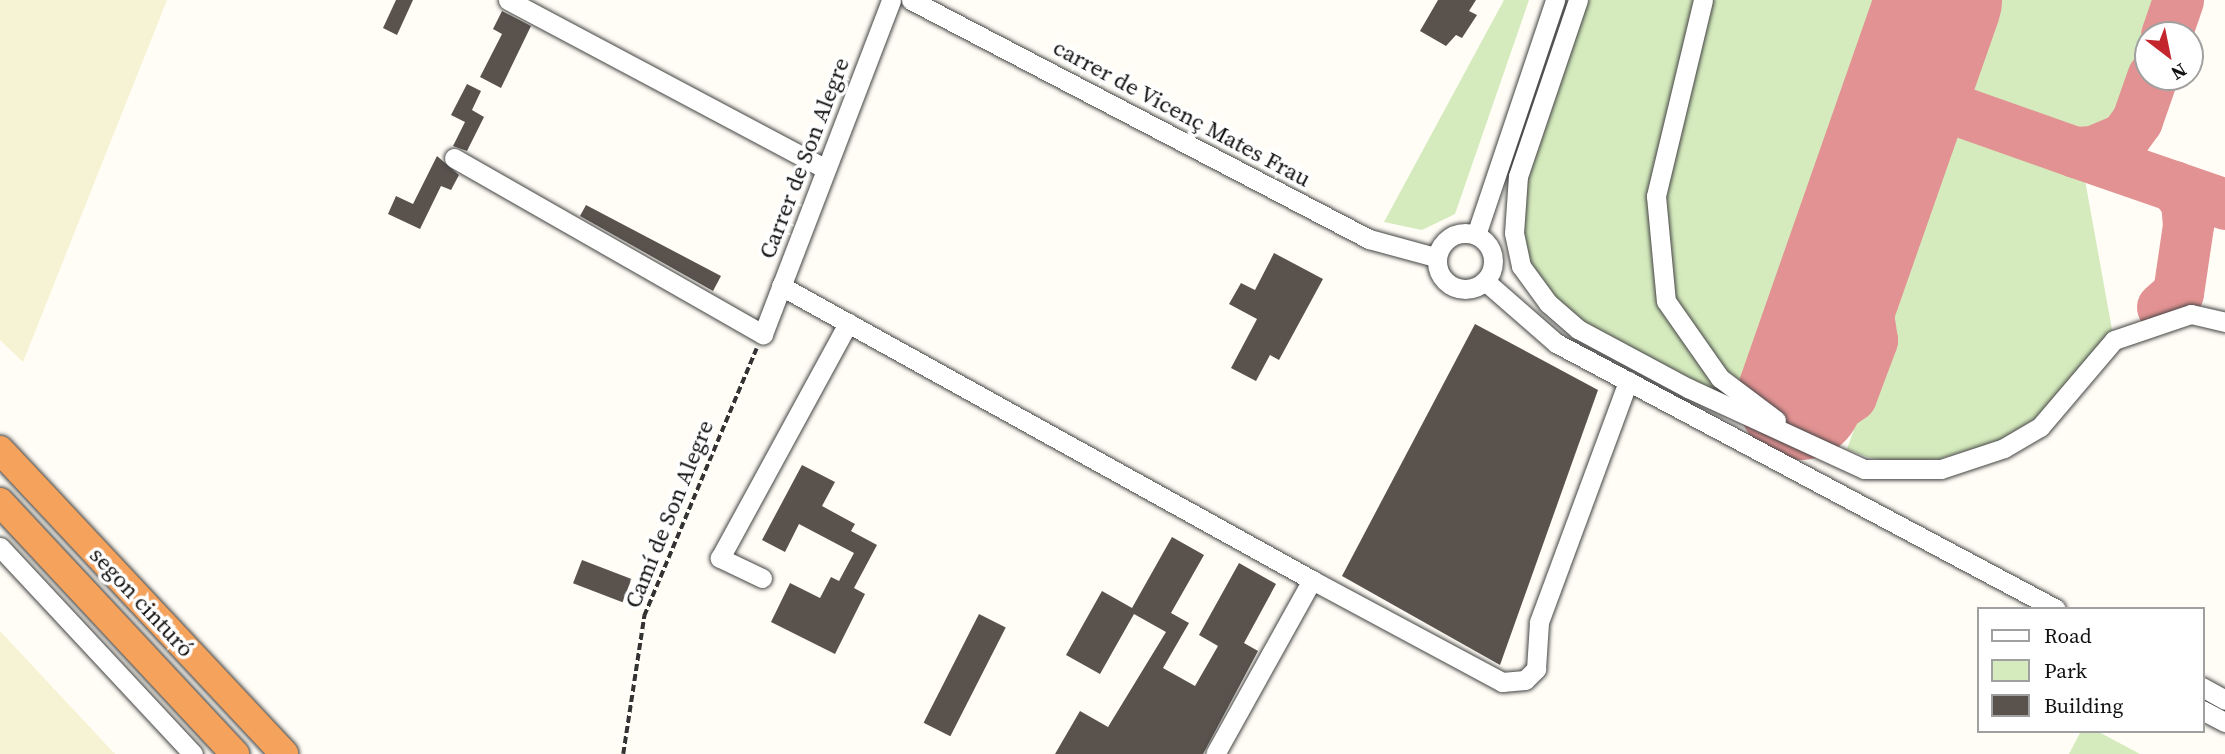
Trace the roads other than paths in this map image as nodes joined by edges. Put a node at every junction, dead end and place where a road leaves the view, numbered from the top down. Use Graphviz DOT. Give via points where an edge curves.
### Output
graph roads {
  1 [pos="508,0"];
  2 [pos="891,0"];
  3 [pos="911,0"];
  4 [pos="1555,0"];
  5 [pos="1578,0"];
  6 [pos="1703,0"];
  7 [pos="454,158"];
  8 [pos="826,169"];
  9 [pos="1476,234"];
  10 [pos="1435,257"];
  11 [pos="1485,281"];
  12 [pos="781,286"];
  13 [pos="2225,322"];
  14 [pos="848,323"];
  15 [pos="1628,381"];
  16 [pos="1813,448"];
  17 [pos="0,450"];
  18 [pos="0,502"];
  19 [pos="0,547"];
  20 [pos="762,578"];
  21 [pos="1312,580"];
  22 [pos="2052,607"];
  23 [pos="2204,688"];
  24 [pos="2225,699"];
  25 [pos="2204,711"];
  26 [pos="2225,722"];
  27 [pos="193,754"];
  28 [pos="235,754"];
  29 [pos="284,754"];
  30 [pos="1215,754"];
  1 -- 8 [label="street"];
  2 -- 8 [label="street, Carrer de Son Alegre"];
  3 -- 10 [label="street, carrer de Vicenç Mates Frau" via="1369,239"];
  4 -- 9 [label="street"];
  5 -- 16 [label="street" via="1518,176 1514,233 1521,266 1539,294 1578,329"];
  6 -- 16 [label="street" via="1656,196 1666,301 1720,378"];
  7 -- 12 [label="street, Carrer de Son Alegre" via="763,334"];
  8 -- 12 [label="street, Carrer de Son Alegre"];
  9 -- 10 [label="street" via="1461,234 1441,244"];
  9 -- 11 [label="street" via="1492,258"];
  10 -- 11 [label="street" via="1440,273 1452,285 1472,290"];
  11 -- 15 [label="street" via="1556,343"];
  12 -- 14 [label="street"];
  13 -- 16 [label="street" via="2191,314 2114,340 2040,428 2004,448 1941,469 1864,469"];
  14 -- 20 [label="street" via="720,558"];
  14 -- 21 [label="street"];
  15 -- 21 [label="street" via="1539,622 1536,669 1525,680 1502,682"];
  15 -- 22 [label="street"];
  17 -- 29 [label="highway, segon cinturó"];
  18 -- 28 [label="highway, segon cinturó"];
  19 -- 27 [label="street"];
  21 -- 30 [label="street"];
  23 -- 24 [label="street"];
  25 -- 26 [label="street"];
}
